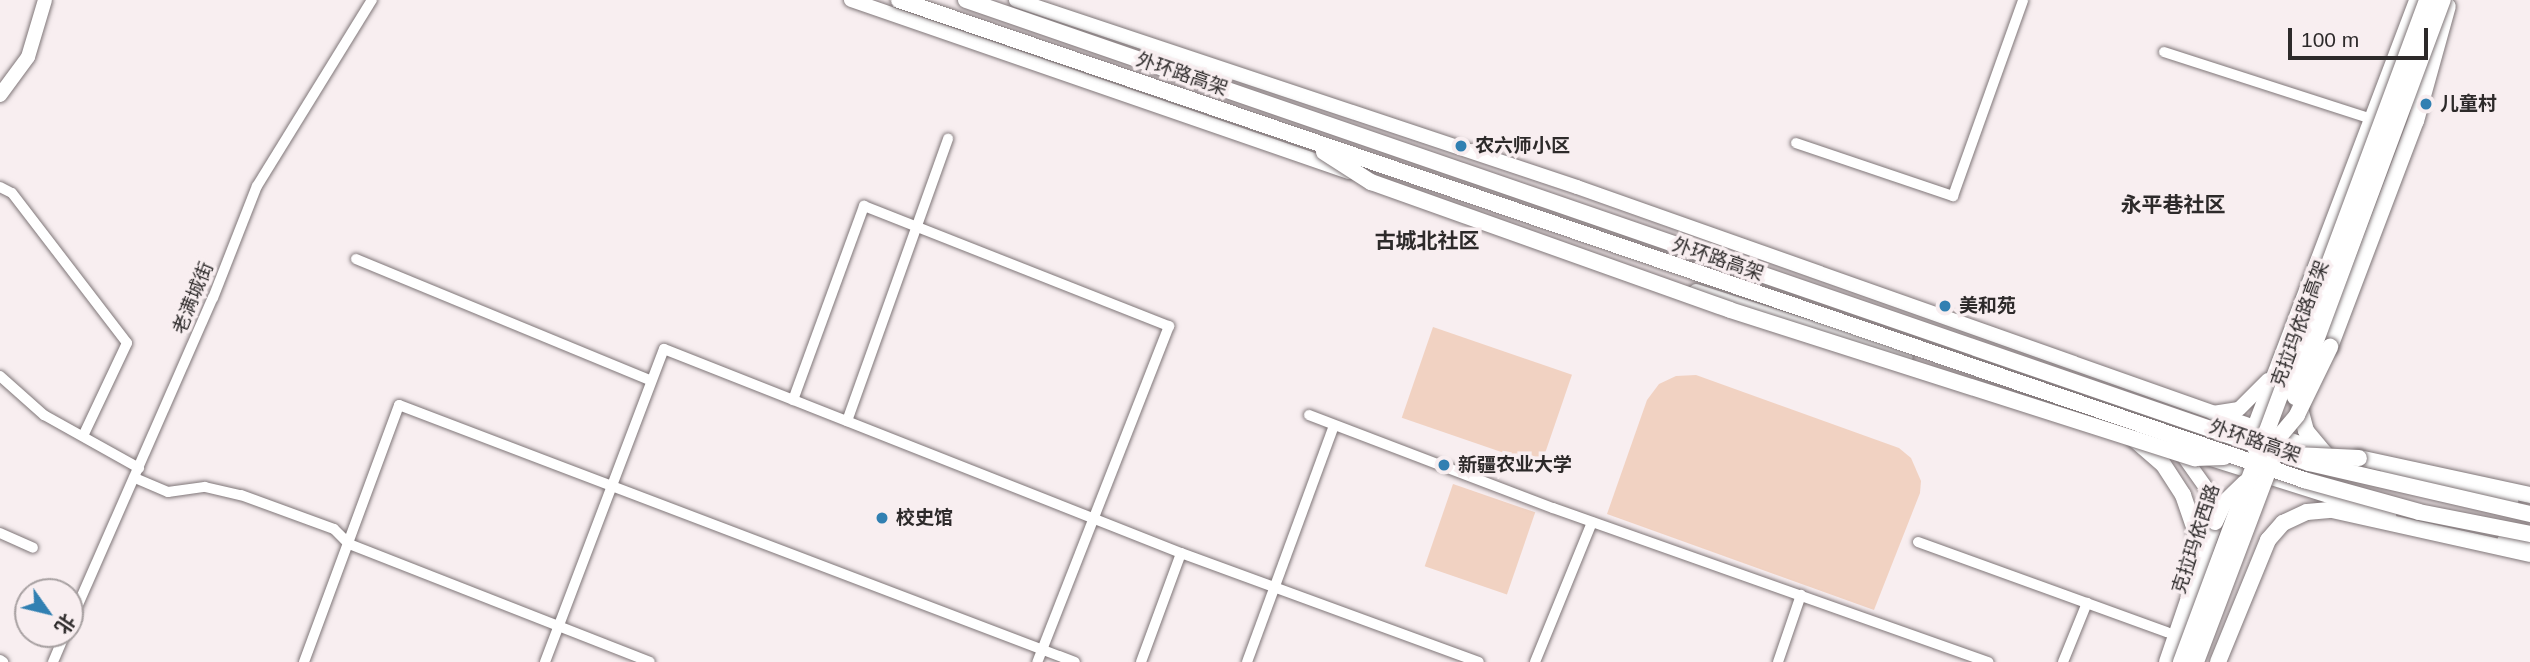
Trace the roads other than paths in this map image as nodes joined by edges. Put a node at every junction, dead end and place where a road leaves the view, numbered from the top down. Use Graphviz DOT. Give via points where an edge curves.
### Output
graph roads {
  1 [pos="45,0"];
  2 [pos="372,0"];
  3 [pos="851,0"];
  4 [pos="899,0"];
  5 [pos="966,0"];
  6 [pos="1016,0"];
  7 [pos="2416,0"];
  8 [pos="2427,0"];
  9 [pos="2446,0"];
  10 [pos="2022,1"];
  11 [pos="2164,52"];
  12 [pos="0,95"];
  13 [pos="2372,119"];
  14 [pos="1301,137"];
  15 [pos="948,139"];
  16 [pos="1796,143"];
  17 [pos="0,187"];
  18 [pos="918,228"];
  19 [pos="356,260"];
  20 [pos="2276,371"];
  21 [pos="0,376"];
  22 [pos="650,380"];
  23 [pos="2298,397"];
  24 [pos="793,400"];
  25 [pos="2213,413"];
  26 [pos="1309,415"];
  27 [pos="846,421"];
  28 [pos="1334,425"];
  29 [pos="2254,428"];
  30 [pos="83,436"];
  31 [pos="2282,438"];
  32 [pos="2135,440"];
  33 [pos="2176,448"];
  34 [pos="2323,451"];
  35 [pos="2239,468"];
  36 [pos="137,473"];
  37 [pos="2268,478"];
  38 [pos="611,488"];
  39 [pos="2530,495"];
  40 [pos="2530,507"];
  41 [pos="2530,514"];
  42 [pos="1094,517"];
  43 [pos="1592,522"];
  44 [pos="0,534"];
  45 [pos="2218,534"];
  46 [pos="2530,534"];
  47 [pos="1918,542"];
  48 [pos="349,544"];
  49 [pos="2530,545"];
  50 [pos="33,548"];
  51 [pos="1181,553"];
  52 [pos="2530,554"];
  53 [pos="2197,567"];
  54 [pos="1274,588"];
  55 [pos="84,592"];
  56 [pos="1801,595"];
  57 [pos="2087,603"];
  58 [pos="557,626"];
  59 [pos="2188,627"];
  60 [pos="2167,632"];
  61 [pos="1042,650"];
  62 [pos="303,662"];
  63 [pos="545,662"];
  64 [pos="650,662"];
  65 [pos="1037,662"];
  66 [pos="1074,662"];
  67 [pos="1141,662"];
  68 [pos="1247,662"];
  69 [pos="1479,662"];
  70 [pos="1535,662"];
  71 [pos="1778,662"];
  72 [pos="1989,662"];
  73 [pos="2063,662"];
  74 [pos="2167,662"];
  75 [pos="2179,662"];
  76 [pos="2195,662"];
  77 [pos="2218,662"];
  1 -- 12 [label="main road" via="28,57"];
  2 -- 36 [label="street, 老满城街" via="257,186"];
  3 -- 33 [label="main road" via="1632,275 1733,301"];
  4 -- 14 [label="highway, 外环路高架, bridge"];
  5 -- 41 [label="highway, 外环路高架, bridge" via="2309,463"];
  6 -- 25 [label="main road" via="1577,187"];
  7 -- 13 [label="main road, 克拉玛依西路"];
  8 -- 75 [label="highway, 克拉玛依路高架, bridge"];
  9 -- 23 [label="main road"];
  9 -- 32 [label="highway, bridge" via="2416,121 2330,347 2297,415 2278,438 2250,453 2195,458"];
  9 -- 76 [label="highway, 克拉玛依路高架, bridge"];
  10 -- 16 [label="street" via="1953,196"];
  11 -- 13 [label="street"];
  13 -- 20 [label="main road, 克拉玛依西路"];
  14 -- 32 [label="highway, bridge" via="1371,182 1730,310 2100,424"];
  14 -- 46 [label="highway, 外环路高架, bridge" via="2304,480 2419,512"];
  15 -- 18 [label="street"];
  17 -- 30 [label="street" via="12,193 127,342"];
  18 -- 24 [label="street" via="864,206"];
  18 -- 27 [label="street"];
  18 -- 42 [label="street" via="1169,326"];
  19 -- 22 [label="street"];
  20 -- 25 [label="main road" via="2239,409"];
  20 -- 29 [label="main road, 克拉玛依西路"];
  21 -- 30 [label="street" via="44,415"];
  22 -- 24 [label="street" via="664,349"];
  22 -- 38 [label="street"];
  23 -- 31 [label="main road"];
  23 -- 34 [label="highway" via="2306,431"];
  24 -- 27 [label="street"];
  25 -- 29 [label="main road"];
  26 -- 28 [label="street"];
  27 -- 42 [label="street"];
  28 -- 43 [label="street"];
  28 -- 54 [label="street"];
  29 -- 31 [label="main road"];
  29 -- 35 [label="main road, 克拉玛依西路"];
  30 -- 36 [label="street"];
  31 -- 34 [label="main road"];
  31 -- 37 [label="main road"];
  32 -- 53 [label="highway" via="2163,464 2183,495 2195,530"];
  33 -- 35 [label="main road"];
  33 -- 45 [label="main road" via="2198,470 2214,499"];
  34 -- 40 [label="main road" via="2375,469"];
  35 -- 37 [label="main road"];
  35 -- 45 [label="main road, 克拉玛依西路"];
  36 -- 48 [label="street" via="168,492 220,488 327,526"];
  36 -- 55 [label="street, 老满城街"];
  37 -- 49 [label="main road" via="2379,513"];
  37 -- 76 [label="main road"];
  38 -- 48 [label="street" via="399,405"];
  38 -- 58 [label="street"];
  38 -- 61 [label="street"];
  39 -- 53 [label="highway, bridge" via="2359,458 2295,455 2277,461 2224,503"];
  42 -- 51 [label="street"];
  42 -- 61 [label="street"];
  43 -- 56 [label="street"];
  43 -- 70 [label="street"];
  44 -- 50 [label="street"];
  45 -- 59 [label="main road, 克拉玛依西路"];
  47 -- 57 [label="street"];
  48 -- 58 [label="street"];
  48 -- 62 [label="street"];
  51 -- 54 [label="street"];
  51 -- 67 [label="street"];
  52 -- 77 [label="highway" via="2332,510 2306,512 2283,523 2268,540"];
  53 -- 74 [label="highway"];
  54 -- 68 [label="street"];
  54 -- 69 [label="street"];
  56 -- 71 [label="street"];
  56 -- 72 [label="street"];
  57 -- 60 [label="street"];
  57 -- 73 [label="street"];
  58 -- 63 [label="street"];
  58 -- 64 [label="street"];
  59 -- 74 [label="highway"];
  59 -- 75 [label="main road, 克拉玛依西路"];
  61 -- 65 [label="street"];
  61 -- 66 [label="street"];
}
